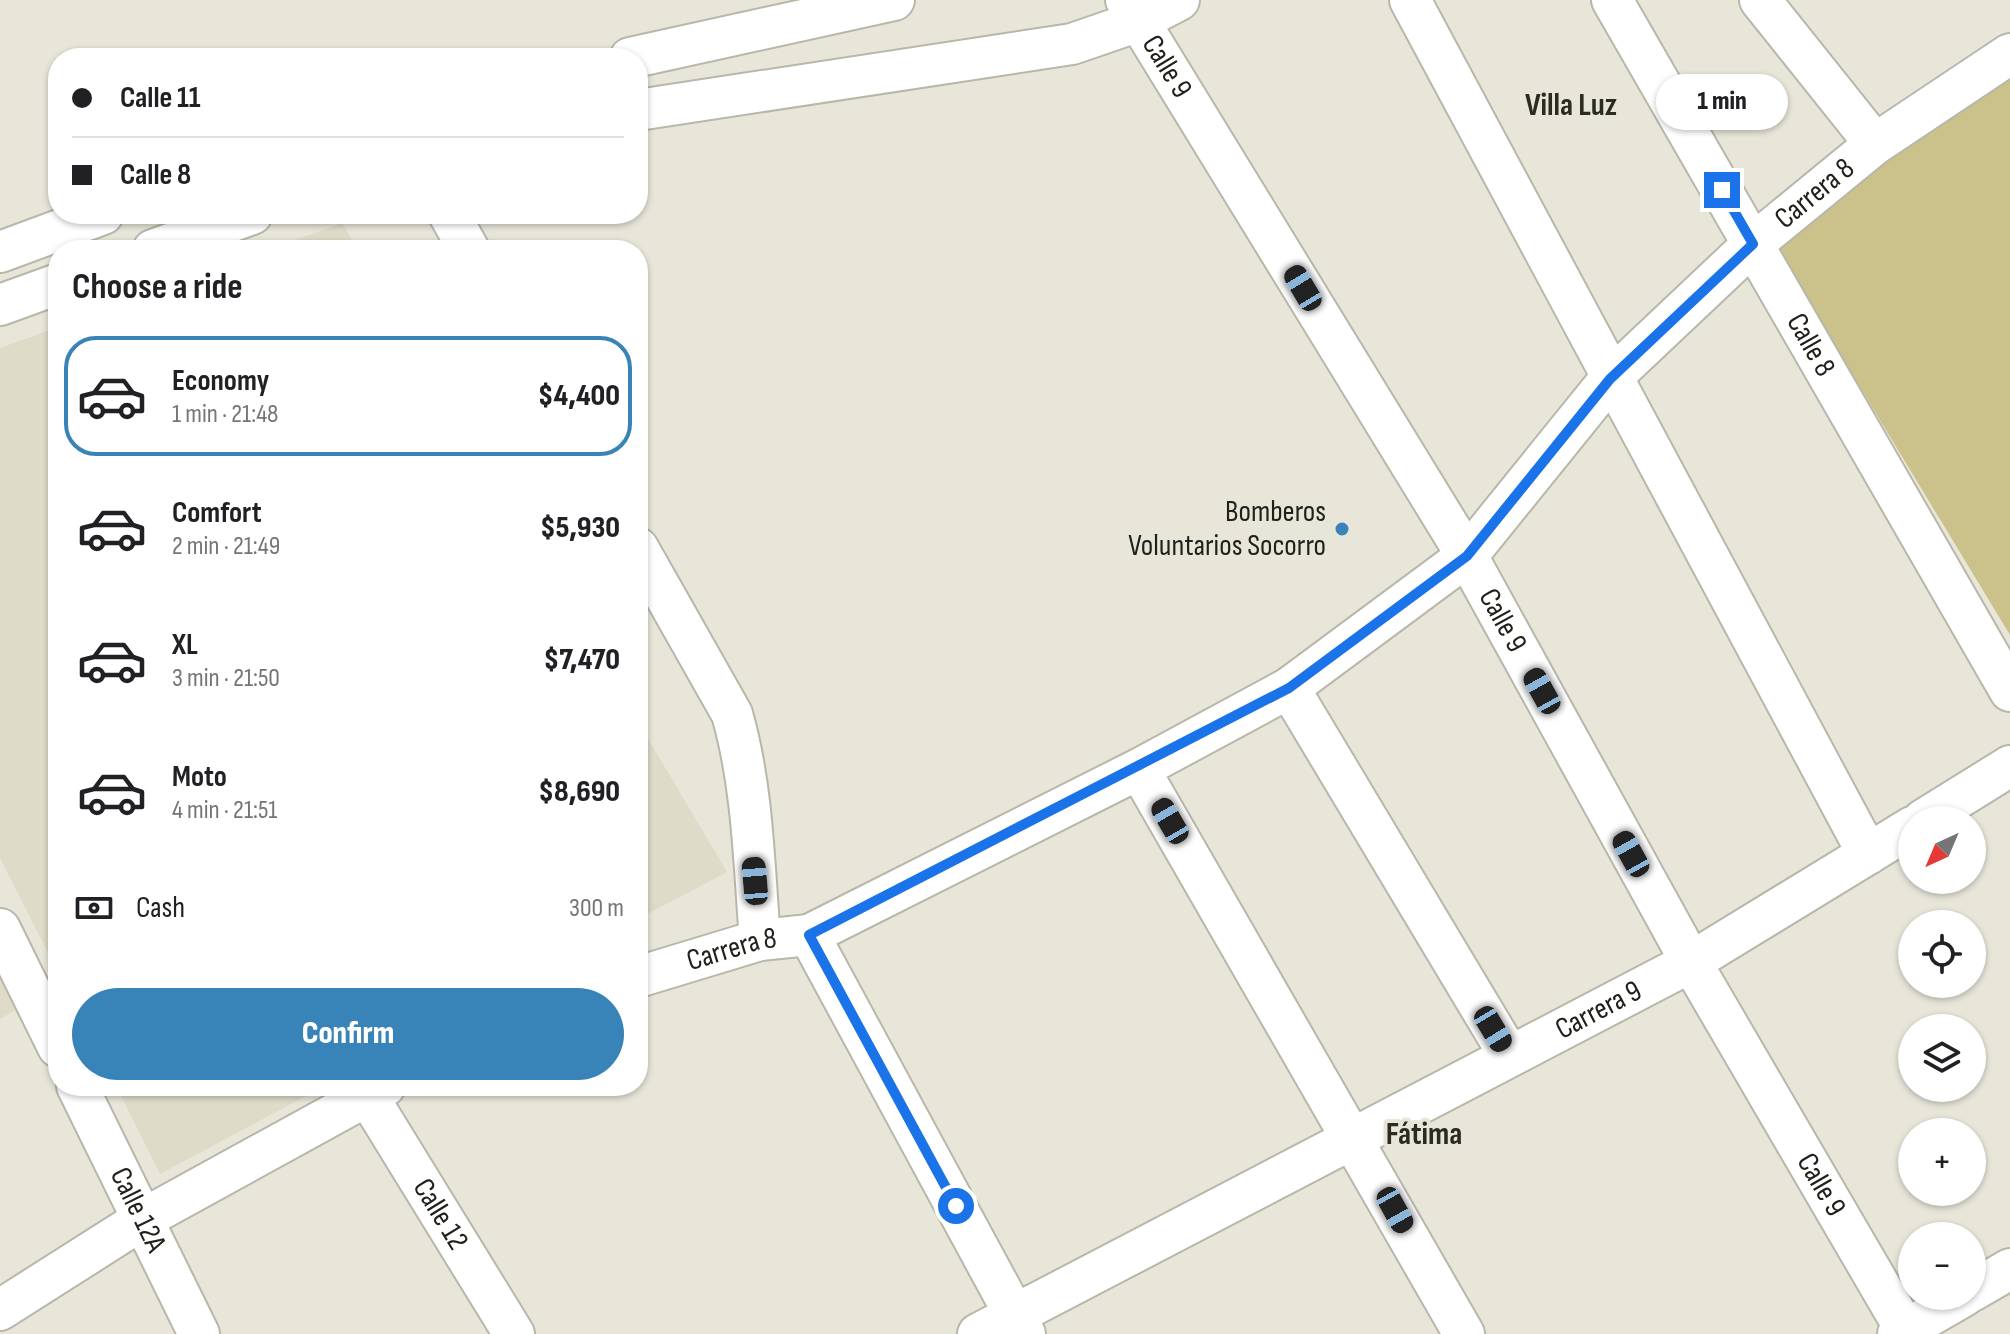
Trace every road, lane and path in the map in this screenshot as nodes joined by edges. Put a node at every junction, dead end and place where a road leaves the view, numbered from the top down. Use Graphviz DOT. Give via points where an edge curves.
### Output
graph roads {
  1 [pos="1179,0"];
  2 [pos="1410,0"];
  3 [pos="1612,0"];
  4 [pos="887,1"];
  5 [pos="1766,2"];
  6 [pos="1132,10"];
  7 [pos="648,54"];
  8 [pos="2010,54"];
  9 [pos="648,108"];
  10 [pos="1875,144"];
  11 [pos="76,224"];
  12 [pos="224,224"];
  13 [pos="180,240"];
  14 [pos="1753,244"];
  15 [pos="0,252"];
  16 [pos="48,288"];
  17 [pos="0,305"];
  18 [pos="1610,379"];
  19 [pos="1467,556"];
  20 [pos="648,566"];
  21 [pos="1289,688"];
  22 [pos="2010,691"];
  23 [pos="2010,766"];
  24 [pos="1139,769"];
  25 [pos="1946,806"];
  26 [pos="1898,836"];
  27 [pos="1868,854"];
  28 [pos="0,929"];
  29 [pos="809,935"];
  30 [pos="760,940"];
  31 [pos="1691,962"];
  32 [pos="648,974"];
  33 [pos="48,1027"];
  34 [pos="1509,1055"];
  35 [pos="82,1096"];
  36 [pos="365,1096"];
  37 [pos="379,1096"];
  38 [pos="1353,1136"];
  39 [pos="143,1219"];
  40 [pos="2010,1269"];
  41 [pos="1986,1283"];
  42 [pos="0,1310"];
  43 [pos="1941,1310"];
  44 [pos="1020,1324"];
  45 [pos="509,1332"];
  46 [pos="1904,1333"];
  47 [pos="199,1334"];
  48 [pos="978,1334"];
  49 [pos="1464,1334"];
  1 -- 6 [label="street"];
  2 -- 18 [label="street"];
  3 -- 14 [label="street, Calle 8"];
  4 -- 7 [label="street"];
  5 -- 10 [label="street"];
  6 -- 9 [label="street" via="1072,44"];
  6 -- 19 [label="street, Calle 9"];
  8 -- 10 [label="street, Carrera 8"];
  10 -- 14 [label="street, Carrera 8"];
  11 -- 15 [label="street"];
  12 -- 13 [label="street"];
  14 -- 18 [label="street, Carrera 8"];
  14 -- 22 [label="street, Calle 8"];
  16 -- 17 [label="street"];
  18 -- 19 [label="street, Carrera 8"];
  18 -- 27 [label="street"];
  19 -- 21 [label="street, Carrera 8"];
  19 -- 31 [label="street, Calle 9"];
  20 -- 30 [label="street" via="732,714 741,744"];
  21 -- 24 [label="street, Carrera 8"];
  21 -- 34 [label="street"];
  23 -- 25 [label="street"];
  24 -- 29 [label="street, Carrera 8"];
  24 -- 38 [label="street"];
  26 -- 27 [label="street, Carrera 9"];
  27 -- 31 [label="street, Carrera 9"];
  28 -- 33 [label="street"];
  29 -- 30 [label="street, Carrera 8"];
  29 -- 44 [label="street"];
  30 -- 32 [label="street, Carrera 8"];
  31 -- 34 [label="street, Carrera 9"];
  31 -- 46 [label="street, Calle 9"];
  34 -- 38 [label="street, Carrera 9"];
  35 -- 39 [label="street, Calle 12A"];
  36 -- 39 [label="street"];
  37 -- 45 [label="street, Calle 12"];
  38 -- 44 [label="street, Carrera 9"];
  38 -- 49 [label="street"];
  39 -- 42 [label="street"];
  39 -- 47 [label="street, Calle 12A"];
  40 -- 41 [label="street"];
  43 -- 46 [label="street"];
  44 -- 48 [label="street, Carrera 9"];
}
